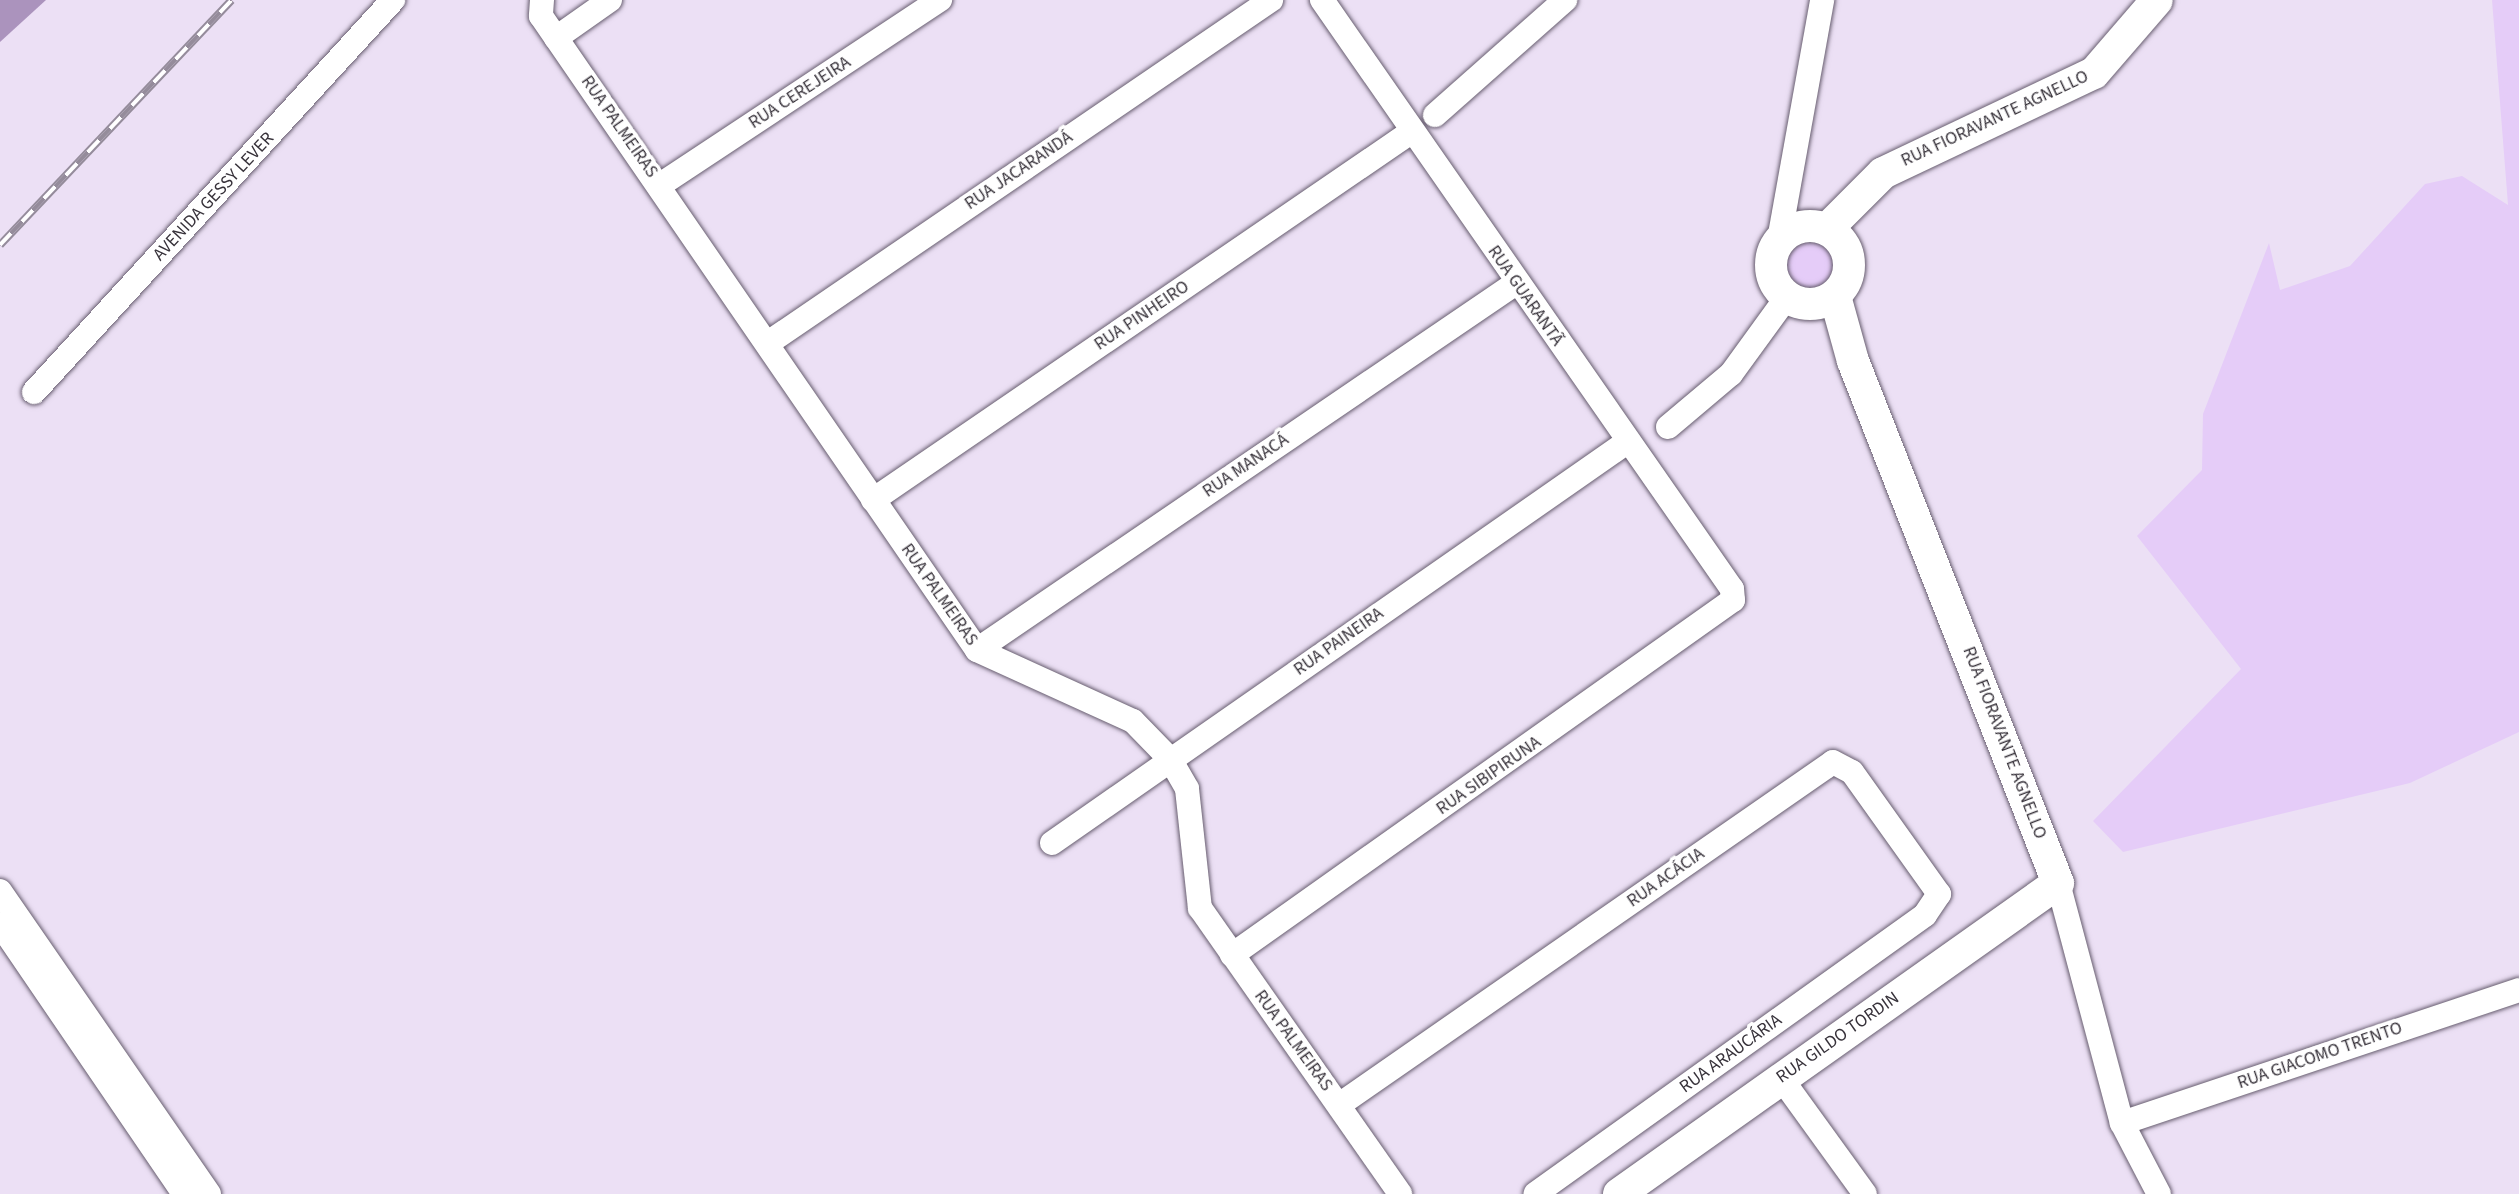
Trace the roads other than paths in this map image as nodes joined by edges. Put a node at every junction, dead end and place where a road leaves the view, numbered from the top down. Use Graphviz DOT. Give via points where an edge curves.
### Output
graph roads {
  1 [pos="393,0"];
  2 [pos="610,0"];
  3 [pos="940,0"];
  4 [pos="1271,0"];
  5 [pos="1322,0"];
  6 [pos="1565,0"];
  7 [pos="1822,0"];
  8 [pos="2157,0"];
  9 [pos="540,4"];
  10 [pos="556,38"];
  11 [pos="1435,115"];
  12 [pos="1411,132"];
  13 [pos="660,185"];
  14 [pos="1827,229"];
  15 [pos="1779,240"];
  16 [pos="1516,283"];
  17 [pos="1835,296"];
  18 [pos="1787,297"];
  19 [pos="768,342"];
  20 [pos="34,392"];
  21 [pos="1668,427"];
  22 [pos="1627,442"];
  23 [pos="873,500"];
  24 [pos="1732,589"];
  25 [pos="977,650"];
  26 [pos="1170,758"];
  27 [pos="1052,843"];
  28 [pos="2058,883"];
  29 [pos="0,891"];
  30 [pos="1926,915"];
  31 [pos="0,924"];
  32 [pos="1232,955"];
  33 [pos="2519,990"];
  34 [pos="1781,1078"];
  35 [pos="1339,1105"];
  36 [pos="2122,1123"];
  37 [pos="184,1194"];
  38 [pos="209,1194"];
  39 [pos="1400,1194"];
  40 [pos="1536,1194"];
  41 [pos="1619,1194"];
  42 [pos="1865,1194"];
  43 [pos="2159,1194"];
  1 -- 20 [label="street, AVENIDA GESSY LEVER"];
  2 -- 10 [label="street"];
  3 -- 13 [label="street, RUA CEREJEIRA"];
  4 -- 19 [label="street, RUA JACARANDÁ"];
  5 -- 12 [label="street, RUA GUARANTÃ"];
  6 -- 11 [label="street"];
  7 -- 15 [label="street"];
  8 -- 14 [label="main road, RUA FIORAVANTE AGNELLO" via="2094,73 1883,173"];
  9 -- 10 [label="street, RUA PALMEIRAS"];
  10 -- 13 [label="street, RUA PALMEIRAS"];
  12 -- 16 [label="street, RUA GUARANTÃ"];
  12 -- 23 [label="street, RUA PINHEIRO"];
  13 -- 19 [label="street, RUA PALMEIRAS"];
  14 -- 15 [label="main road" via="1800,227"];
  14 -- 17 [label="main road" via="1849,260"];
  15 -- 18 [label="main road" via="1772,276"];
  16 -- 22 [label="street, RUA GUARANTÃ"];
  16 -- 25 [label="street, RUA MANACÁ"];
  17 -- 18 [label="main road" via="1811,305"];
  17 -- 28 [label="main road, RUA FIORAVANTE AGNELLO" via="1853,360"];
  18 -- 21 [label="street" via="1731,374"];
  19 -- 23 [label="street, RUA PALMEIRAS"];
  22 -- 24 [label="street, RUA GUARANTÃ"];
  22 -- 26 [label="street, RUA PAINEIRA"];
  23 -- 25 [label="street, RUA PALMEIRAS"];
  24 -- 32 [label="street, RUA SIBIPIRUNA" via="1729,608"];
  25 -- 26 [label="street, RUA PALMEIRAS" via="1133,721"];
  26 -- 27 [label="street, RUA PAINEIRA"];
  26 -- 32 [label="street, RUA PALMEIRAS" via="1187,789 1200,908"];
  28 -- 34 [label="main road, RUA GILDO TORDIN"];
  28 -- 36 [label="street, RUA FIORAVANTE AGNELLO"];
  29 -- 38 [label="street"];
  30 -- 35 [label="street, RUA ACÁCIA" via="1939,894 1852,772 1833,762"];
  30 -- 40 [label="street, RUA ARAUCÁRIA"];
  31 -- 37 [label="street"];
  32 -- 35 [label="street, RUA PALMEIRAS"];
  33 -- 36 [label="street, RUA GIACOMO TRENTO"];
  34 -- 41 [label="main road, RUA GILDO TORDIN"];
  34 -- 42 [label="street"];
  35 -- 39 [label="street, RUA PALMEIRAS"];
  36 -- 43 [label="street, RUA FIORAVANTE AGNELLO"];
}
